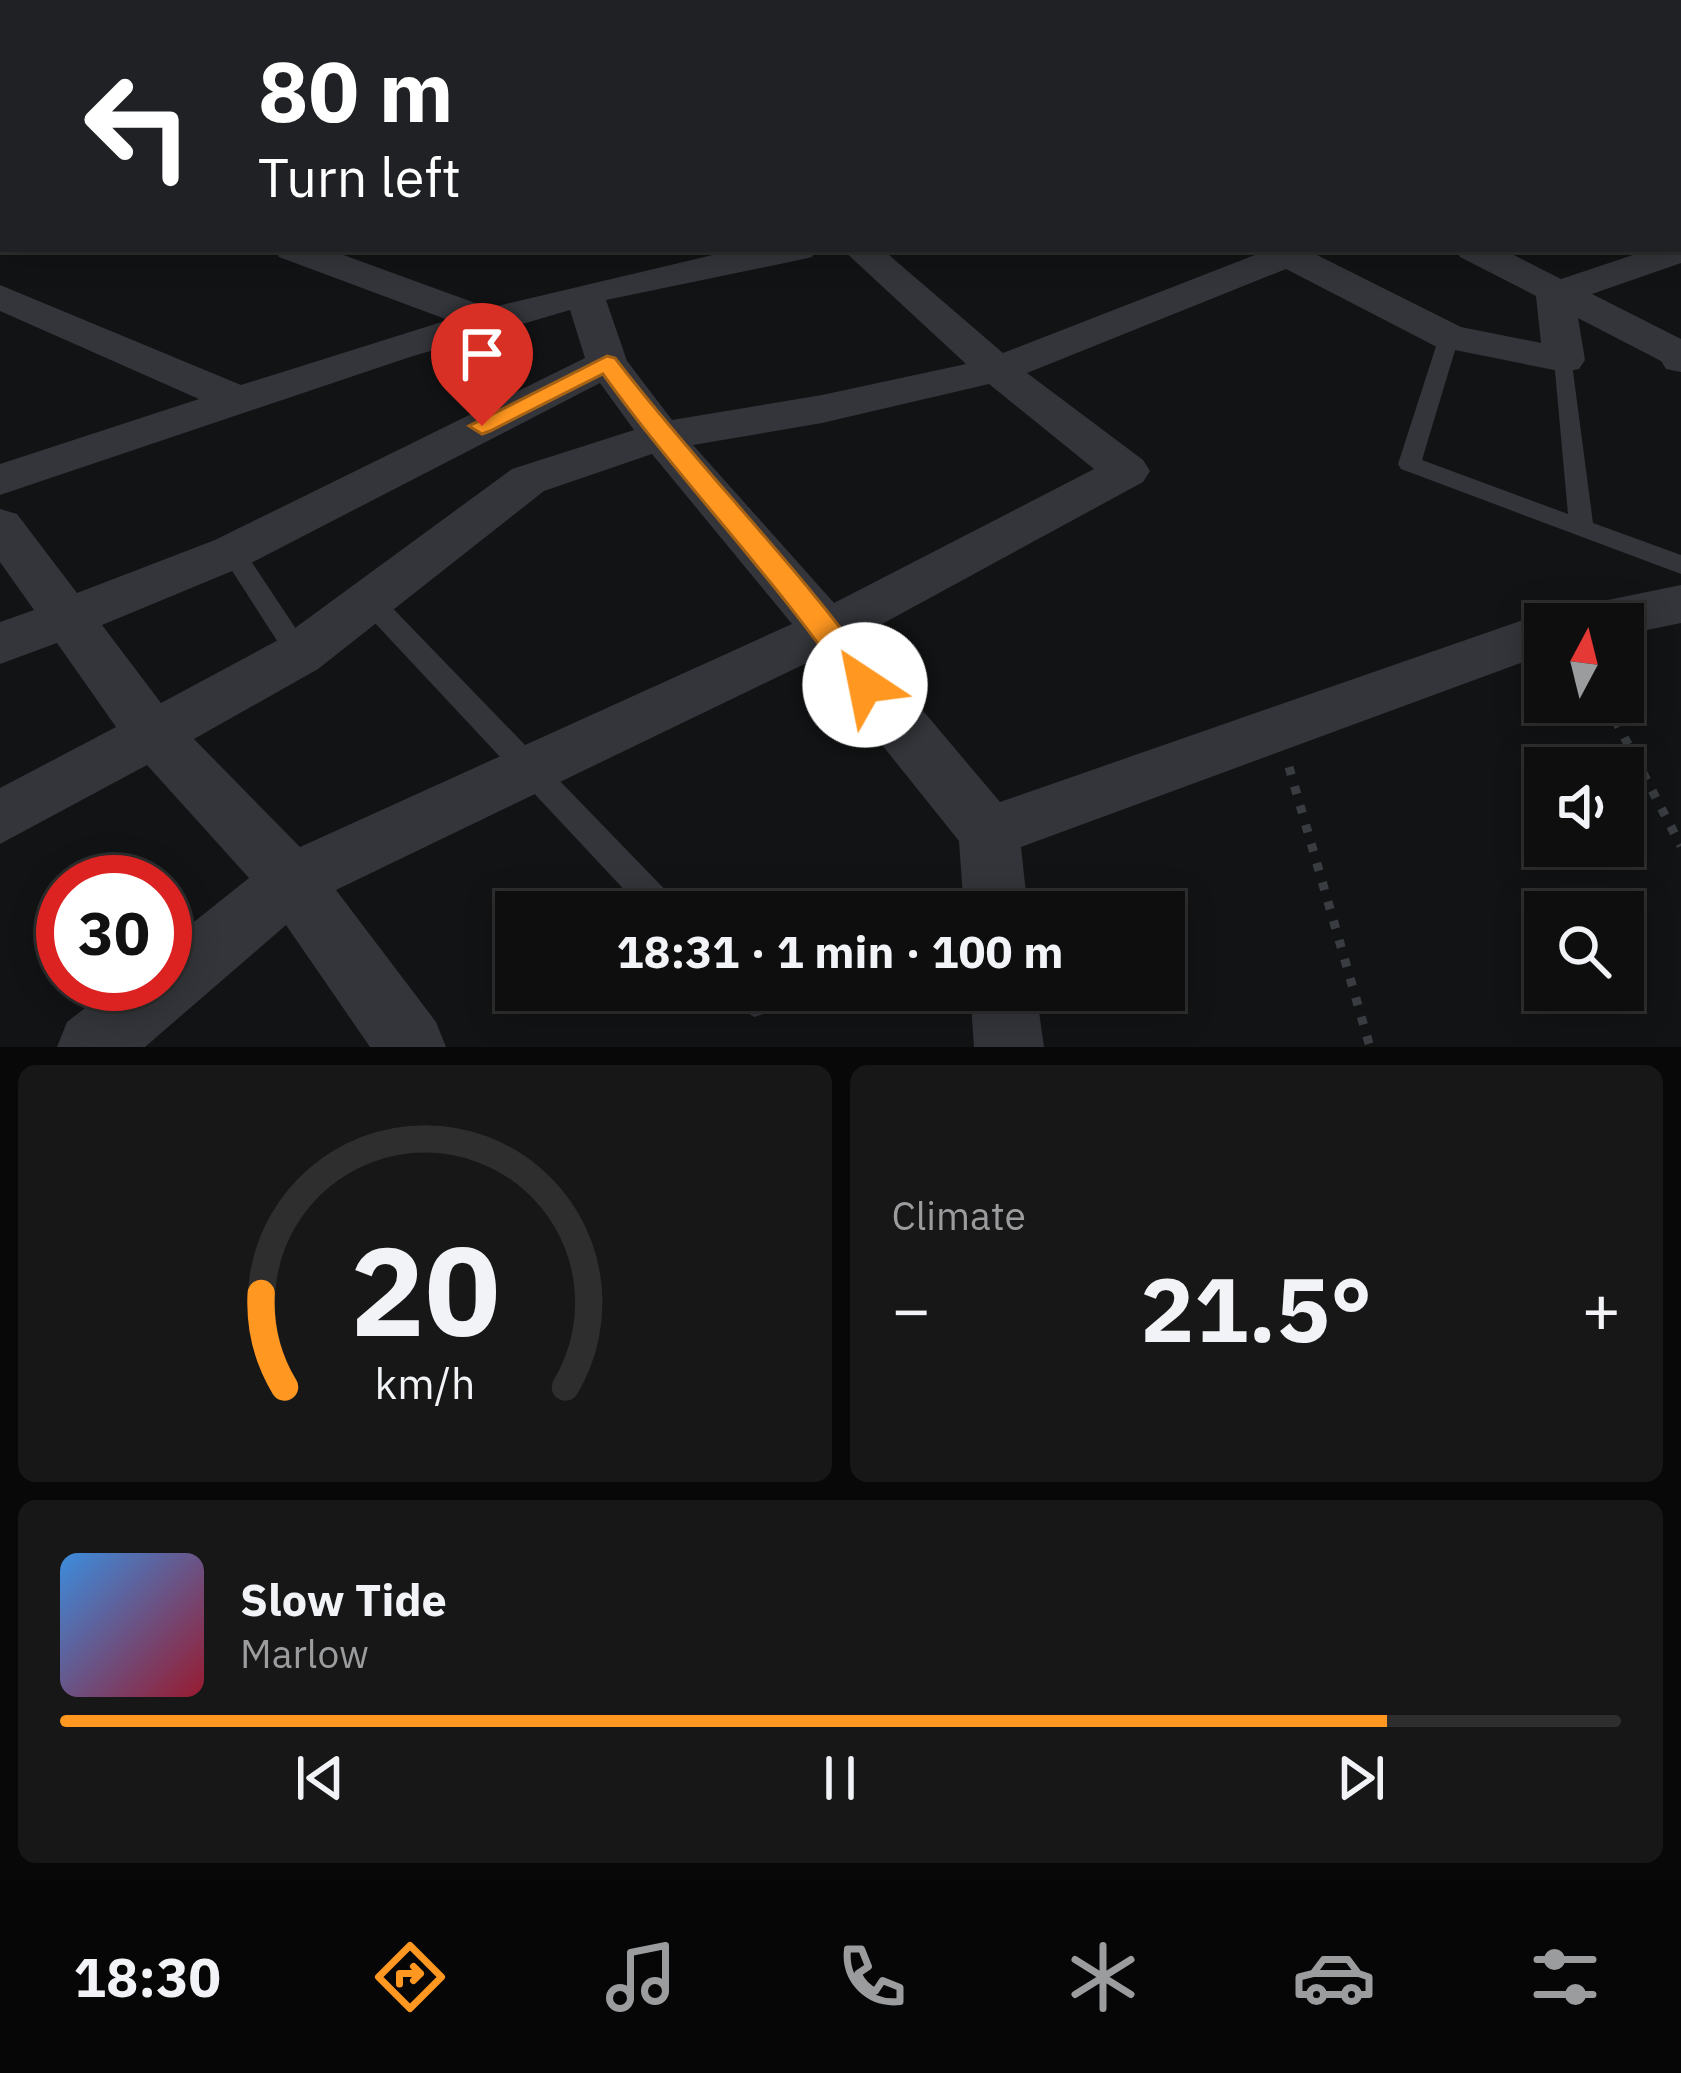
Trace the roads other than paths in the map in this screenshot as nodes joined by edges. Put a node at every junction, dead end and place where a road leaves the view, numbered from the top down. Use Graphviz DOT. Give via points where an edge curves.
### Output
graph roads {
  1 [pos="300,252"];
  2 [pos="751,252"];
  3 [pos="863,252"];
  4 [pos="1282,252"];
  5 [pos="1478,252"];
  6 [pos="1678,252"];
  7 [pos="686,256"];
  8 [pos="1555,294"];
  9 [pos="0,297"];
  10 [pos="585,297"];
  11 [pos="485,320"];
  12 [pos="1449,337"];
  13 [pos="1680,356"];
  14 [pos="1564,360"];
  15 [pos="607,363"];
  16 [pos="998,370"];
  17 [pos="243,401"];
  18 [pos="661,436"];
  19 [pos="0,480"];
  20 [pos="0,526"];
  21 [pos="1582,530"];
  22 [pos="232,551"];
  23 [pos="1681,565"];
  24 [pos="369,600"];
  25 [pos="1681,604"];
  26 [pos="1644,611"];
  27 [pos="67,615"];
  28 [pos="827,630"];
  29 [pos="1524,640"];
  30 [pos="0,644"];
  31 [pos="299,654"];
  32 [pos="153,734"];
  33 [pos="527,771"];
  34 [pos="0,818"];
  35 [pos="989,832"];
  36 [pos="292,881"];
  37 [pos="645,891"];
  38 [pos="995,891"];
  39 [pos="1006,1011"];
  40 [pos="92,1047"];
  41 [pos="411,1047"];
  42 [pos="1009,1047"];
  1 -- 11 [label="street"];
  2 -- 7 [label="street"];
  3 -- 16 [label="street"];
  4 -- 12 [label="street"];
  4 -- 16 [label="street"];
  5 -- 8 [label="street"];
  6 -- 8 [label="street"];
  7 -- 10 [label="street"];
  8 -- 13 [label="street"];
  8 -- 14 [label="street"];
  9 -- 17 [label="street"];
  10 -- 11 [label="street"];
  10 -- 15 [label="street"];
  11 -- 17 [label="street"];
  12 -- 14 [label="street"];
  12 -- 21 [label="lane" via="1409,464"];
  14 -- 21 [label="lane"];
  15 -- 18 [label="street"];
  15 -- 22 [label="street"];
  16 -- 18 [label="street"];
  16 -- 28 [label="street" via="1127,471"];
  17 -- 19 [label="street"];
  18 -- 24 [label="street" via="528,480"];
  18 -- 28 [label="street"];
  20 -- 27 [label="street"];
  21 -- 23 [label="lane"];
  22 -- 27 [label="street"];
  22 -- 31 [label="lane"];
  24 -- 31 [label="street"];
  24 -- 33 [label="lane"];
  25 -- 26 [label="street"];
  27 -- 30 [label="street"];
  27 -- 32 [label="street"];
  28 -- 33 [label="street"];
  28 -- 35 [label="street"];
  29 -- 35 [label="street"];
  31 -- 32 [label="street"];
  32 -- 34 [label="street"];
  32 -- 36 [label="street"];
  33 -- 36 [label="street"];
  33 -- 37 [label="lane"];
  35 -- 38 [label="street"];
  36 -- 40 [label="street"];
  36 -- 41 [label="street"];
  39 -- 42 [label="street"];
}
